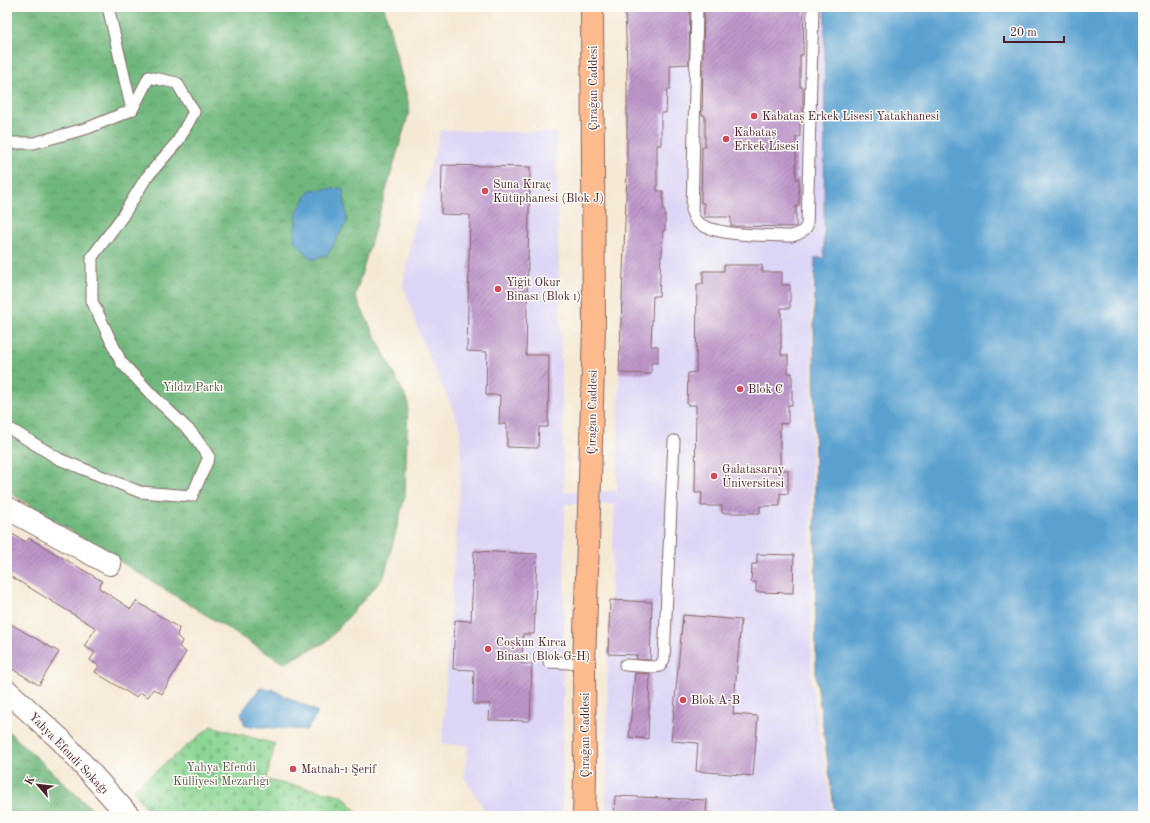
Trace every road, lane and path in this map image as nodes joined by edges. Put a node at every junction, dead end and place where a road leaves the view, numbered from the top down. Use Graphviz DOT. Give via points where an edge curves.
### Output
graph roads {
  1 [pos="108,7"];
  2 [pos="592,7"];
  3 [pos="697,7"];
  4 [pos="813,7"];
  5 [pos="132,110"];
  6 [pos="7,143"];
  7 [pos="7,427"];
  8 [pos="674,441"];
  9 [pos="7,508"];
  10 [pos="110,564"];
  11 [pos="549,662"];
  12 [pos="570,663"];
  13 [pos="625,665"];
  14 [pos="7,691"];
  15 [pos="129,816"];
  16 [pos="584,816"];
  1 -- 5 [label="lane"];
  2 -- 16 [label="main road, Çırağan Caddesi" via="594,317 584,665"];
  3 -- 4 [label="lane" via="692,212 694,217 701,224 717,231 792,236 800,234 807,226"];
  5 -- 6 [label="lane" via="88,128 34,143"];
  5 -- 7 [label="lane" via="148,78 177,83 194,112 178,141 146,178 122,217 92,257 92,301 121,362 192,433 209,457 192,496 140,492 59,459"];
  8 -- 13 [label="lane" via="664,659 660,666 654,667"];
  9 -- 10 [label="street"];
  11 -- 12 [label="lane"];
  14 -- 15 [label="street, Yahya Efendi Sokağı" via="61,740"];
}
